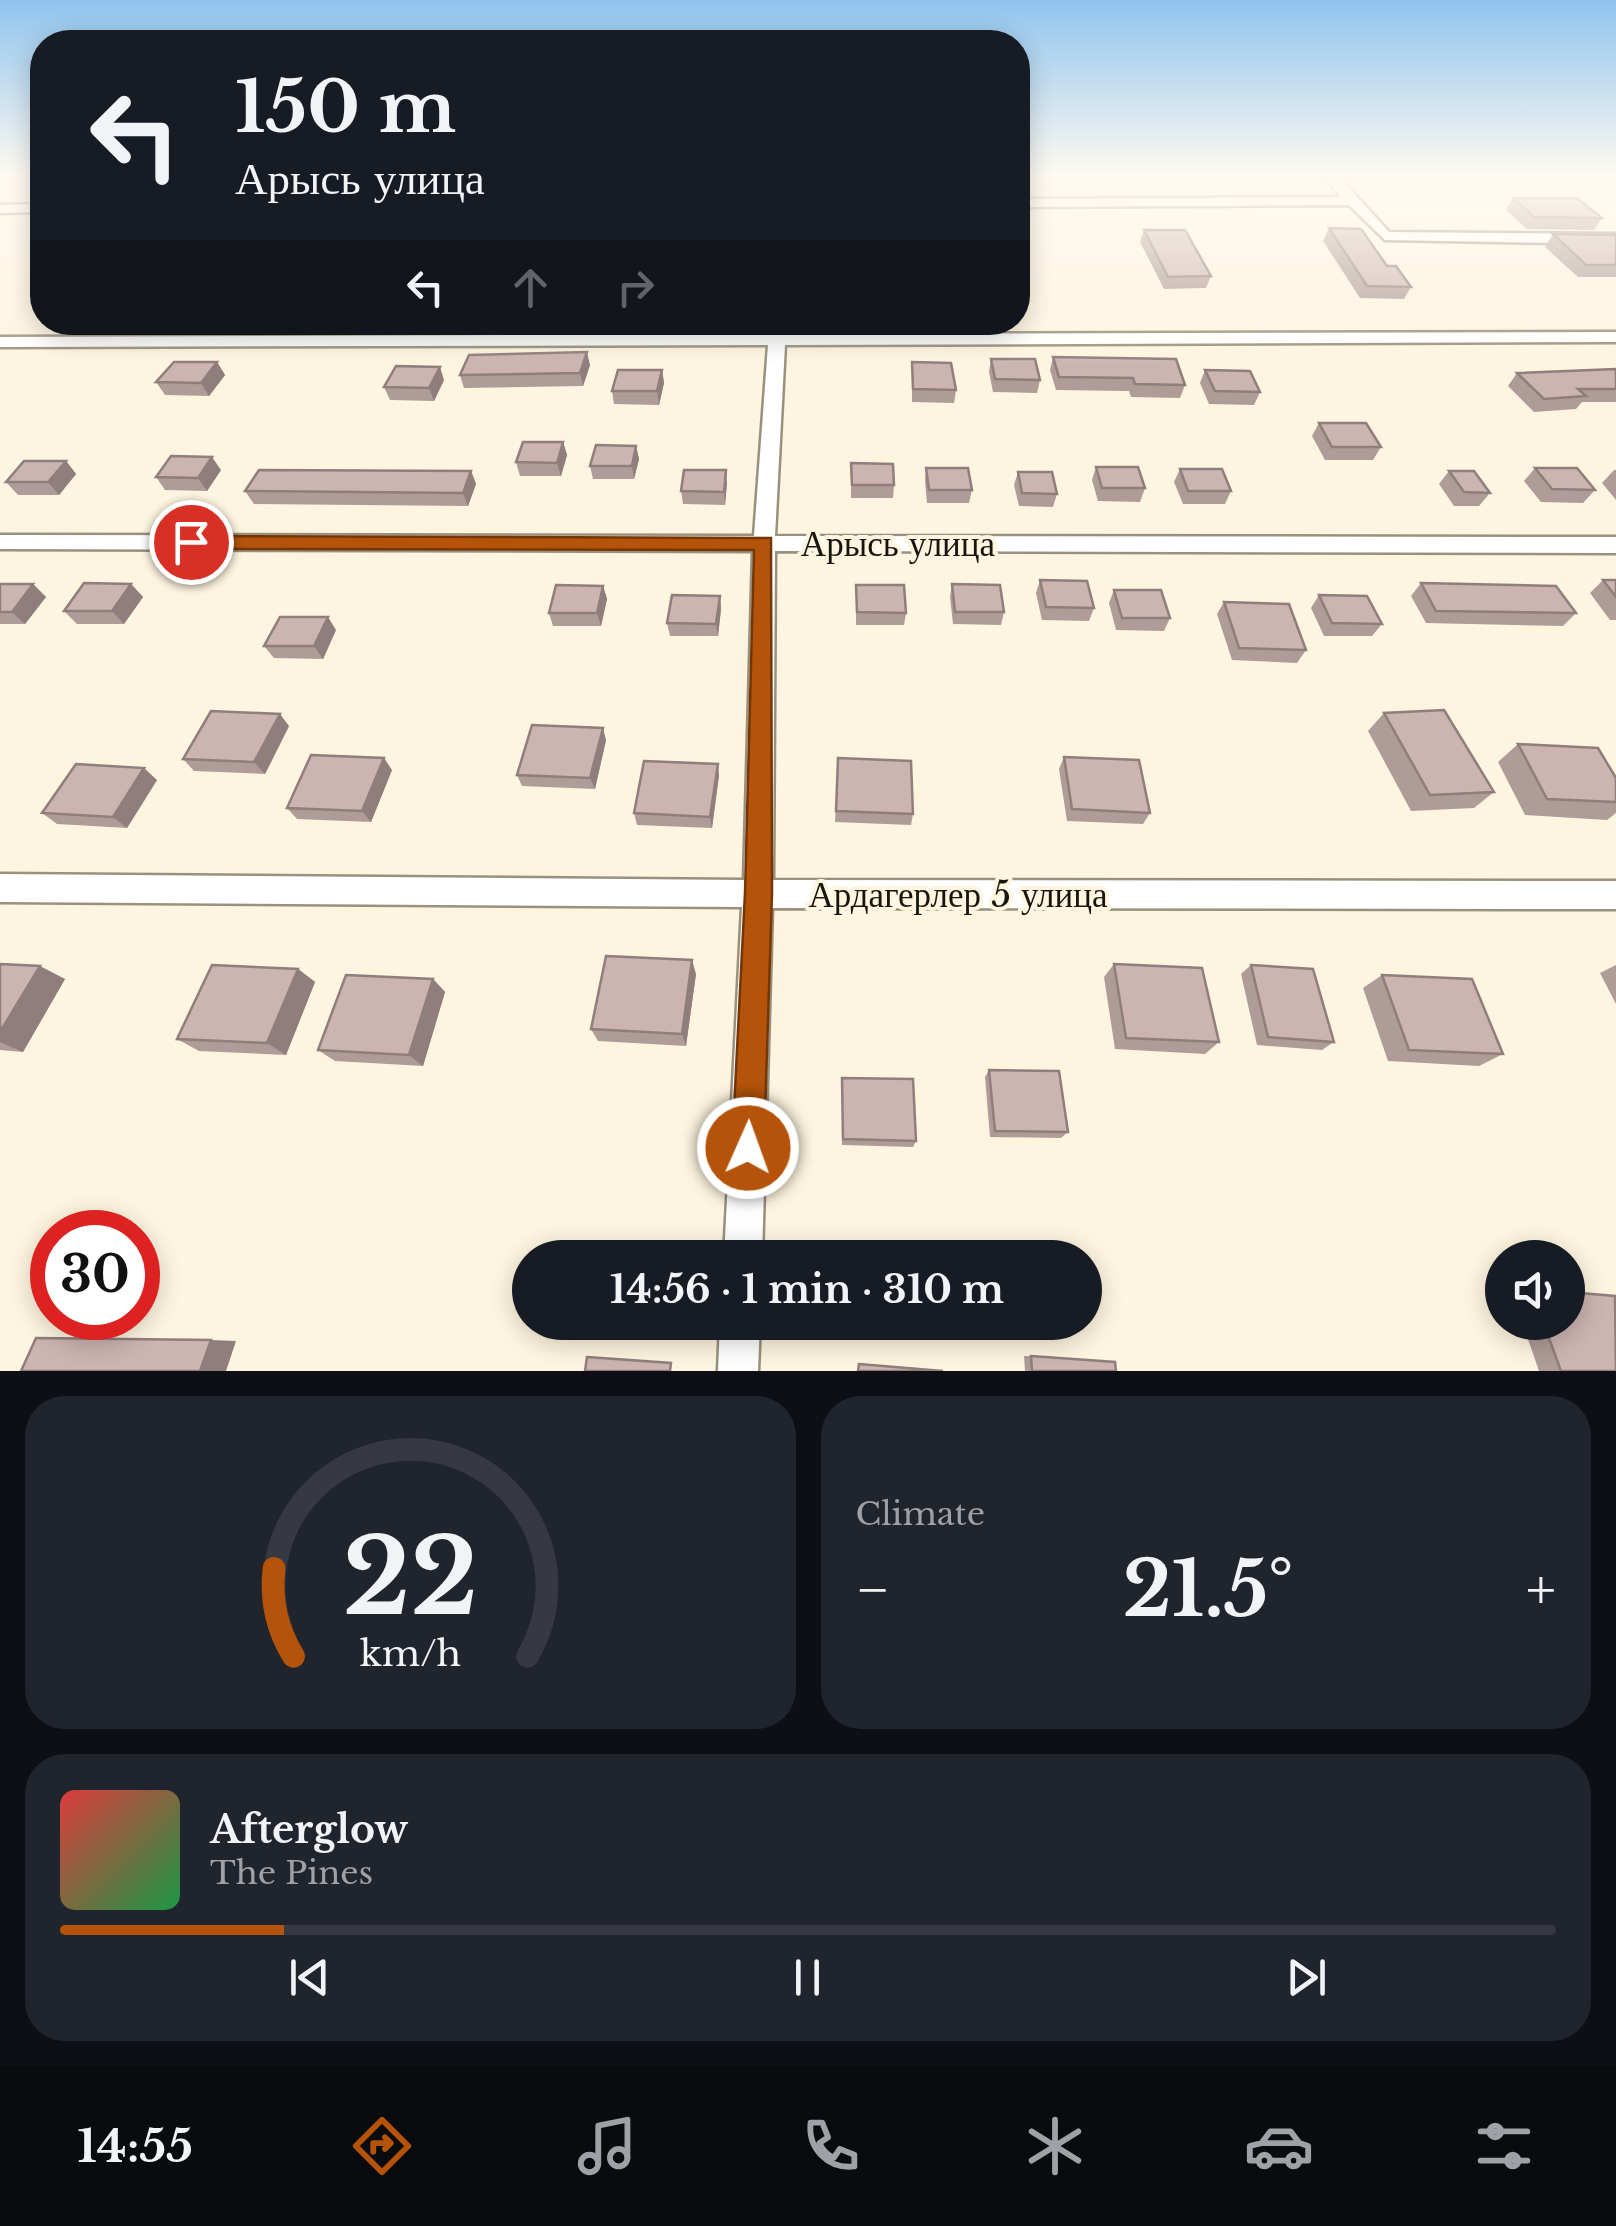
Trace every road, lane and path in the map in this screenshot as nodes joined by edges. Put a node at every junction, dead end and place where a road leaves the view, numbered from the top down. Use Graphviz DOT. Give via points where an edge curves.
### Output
graph roads {
  1 [pos="1030,333"];
  2 [pos="494,335"];
  3 [pos="777,335"];
  4 [pos="1616,336"];
  5 [pos="0,342"];
  6 [pos="0,542"];
  7 [pos="764,543"];
  8 [pos="1616,545"];
  9 [pos="0,888"];
  10 [pos="758,893"];
  11 [pos="1616,895"];
  12 [pos="744,1240"];
  13 [pos="739,1340"];
  14 [pos="738,1371"];
  1 -- 4 [label="street"];
  2 -- 5 [label="street"];
  3 -- 7 [label="street"];
  6 -- 7 [label="street, Арысь улица"];
  7 -- 8 [label="street, Арысь улица"];
  7 -- 10 [label="street"];
  9 -- 10 [label="street, Ардагерлер 5 улица"];
  10 -- 11 [label="street, Ардагерлер 5 улица"];
  10 -- 12 [label="street"];
  13 -- 14 [label="street"];
}
